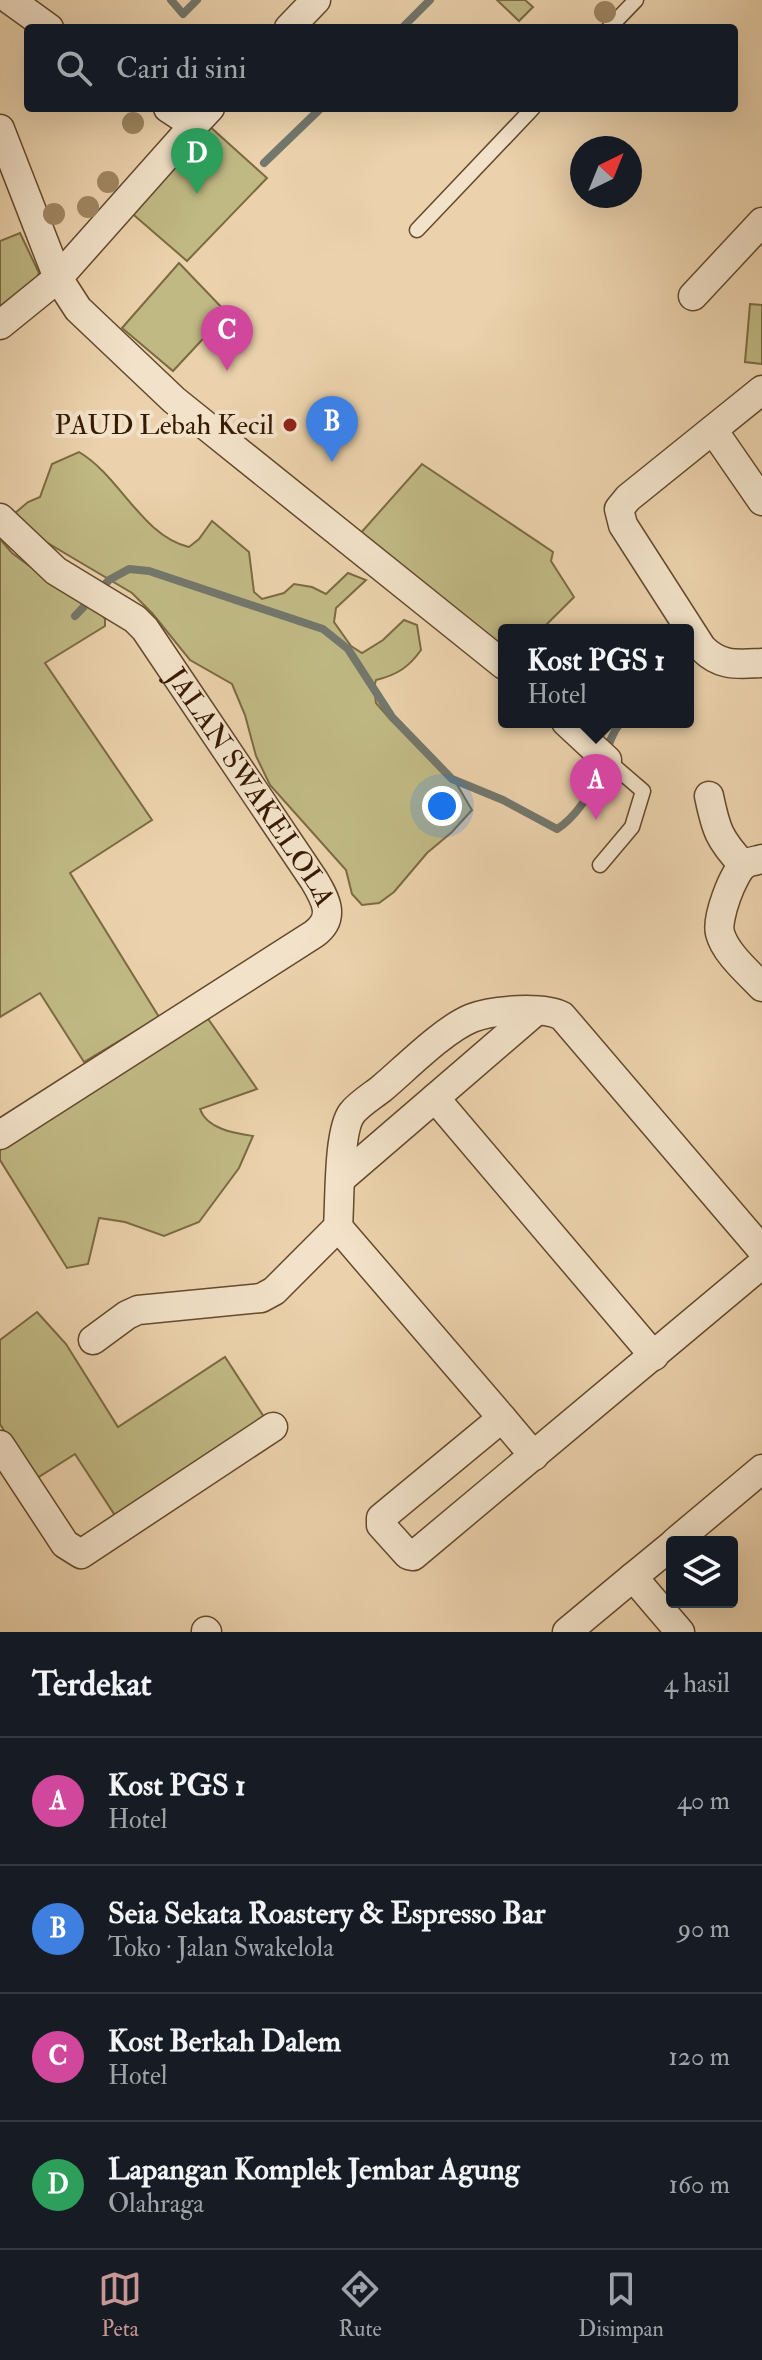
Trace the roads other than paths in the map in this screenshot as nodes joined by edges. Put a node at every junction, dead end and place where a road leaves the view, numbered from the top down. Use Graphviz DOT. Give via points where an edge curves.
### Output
graph roads {
  1 [pos="10,0"];
  2 [pos="316,0"];
  3 [pos="636,0"];
  4 [pos="43,24"];
  5 [pos="293,24"];
  6 [pos="613,24"];
  7 [pos="529,112"];
  8 [pos="202,116"];
  9 [pos="0,129"];
  10 [pos="762,222"];
  11 [pos="417,230"];
  12 [pos="58,278"];
  13 [pos="693,296"];
  14 [pos="0,325"];
  15 [pos="762,390"];
  16 [pos="713,430"];
  17 [pos="762,501"];
  18 [pos="0,518"];
  19 [pos="687,624"];
  20 [pos="694,636"];
  21 [pos="498,660"];
  22 [pos="762,663"];
  23 [pos="573,728"];
  24 [pos="604,757"];
  25 [pos="709,796"];
  26 [pos="753,862"];
  27 [pos="600,865"];
  28 [pos="762,987"];
  29 [pos="536,1011"];
  30 [pos="435,1098"];
  31 [pos="0,1135"];
  32 [pos="342,1178"];
  33 [pos="338,1227"];
  34 [pos="762,1250"];
  35 [pos="762,1264"];
  36 [pos="93,1340"];
  37 [pos="654,1356"];
  38 [pos="502,1418"];
  39 [pos="273,1427"];
  40 [pos="0,1445"];
  41 [pos="534,1456"];
  42 [pos="760,1475"];
  43 [pos="683,1536"];
  44 [pos="666,1550"];
  45 [pos="633,1577"];
  46 [pos="567,1632"];
  47 [pos="680,1632"];
  1 -- 4 [label="street"];
  2 -- 5 [label="street"];
  3 -- 6 [label="lane"];
  7 -- 11 [label="lane"];
  8 -- 12 [label="street"];
  9 -- 12 [label="street"];
  10 -- 13 [label="street"];
  12 -- 14 [label="street"];
  12 -- 21 [label="street" via="78,309 174,400"];
  15 -- 16 [label="street"];
  16 -- 17 [label="street"];
  16 -- 19 [label="street" via="619,509 623,525"];
  18 -- 31 [label="street, JALAN SWAKELOLA" via="56,571 145,629 314,880 328,910 328,919 314,934"];
  20 -- 22 [label="street" via="713,660"];
  23 -- 24 [label="street"];
  24 -- 27 [label="lane" via="643,791 632,827"];
  25 -- 26 [label="street" via="715,828 726,847"];
  26 -- 28 [label="street" via="736,873 720,917 720,934"];
  29 -- 30 [label="street"];
  29 -- 32 [label="street" via="472,1018 352,1113 344,1133"];
  29 -- 34 [label="street" via="555,1012 568,1023"];
  30 -- 32 [label="street"];
  30 -- 37 [label="street"];
  32 -- 33 [label="street"];
  33 -- 36 [label="street" via="261,1298 138,1310"];
  33 -- 38 [label="street"];
  35 -- 37 [label="street"];
  37 -- 41 [label="street"];
  38 -- 41 [label="street"];
  38 -- 41 [label="street" via="381,1518 381,1525 413,1556"];
  39 -- 40 [label="street" via="81,1554 65,1544"];
  42 -- 43 [label="street"];
  44 -- 45 [label="street"];
  45 -- 46 [label="street"];
  45 -- 47 [label="street"];
}
